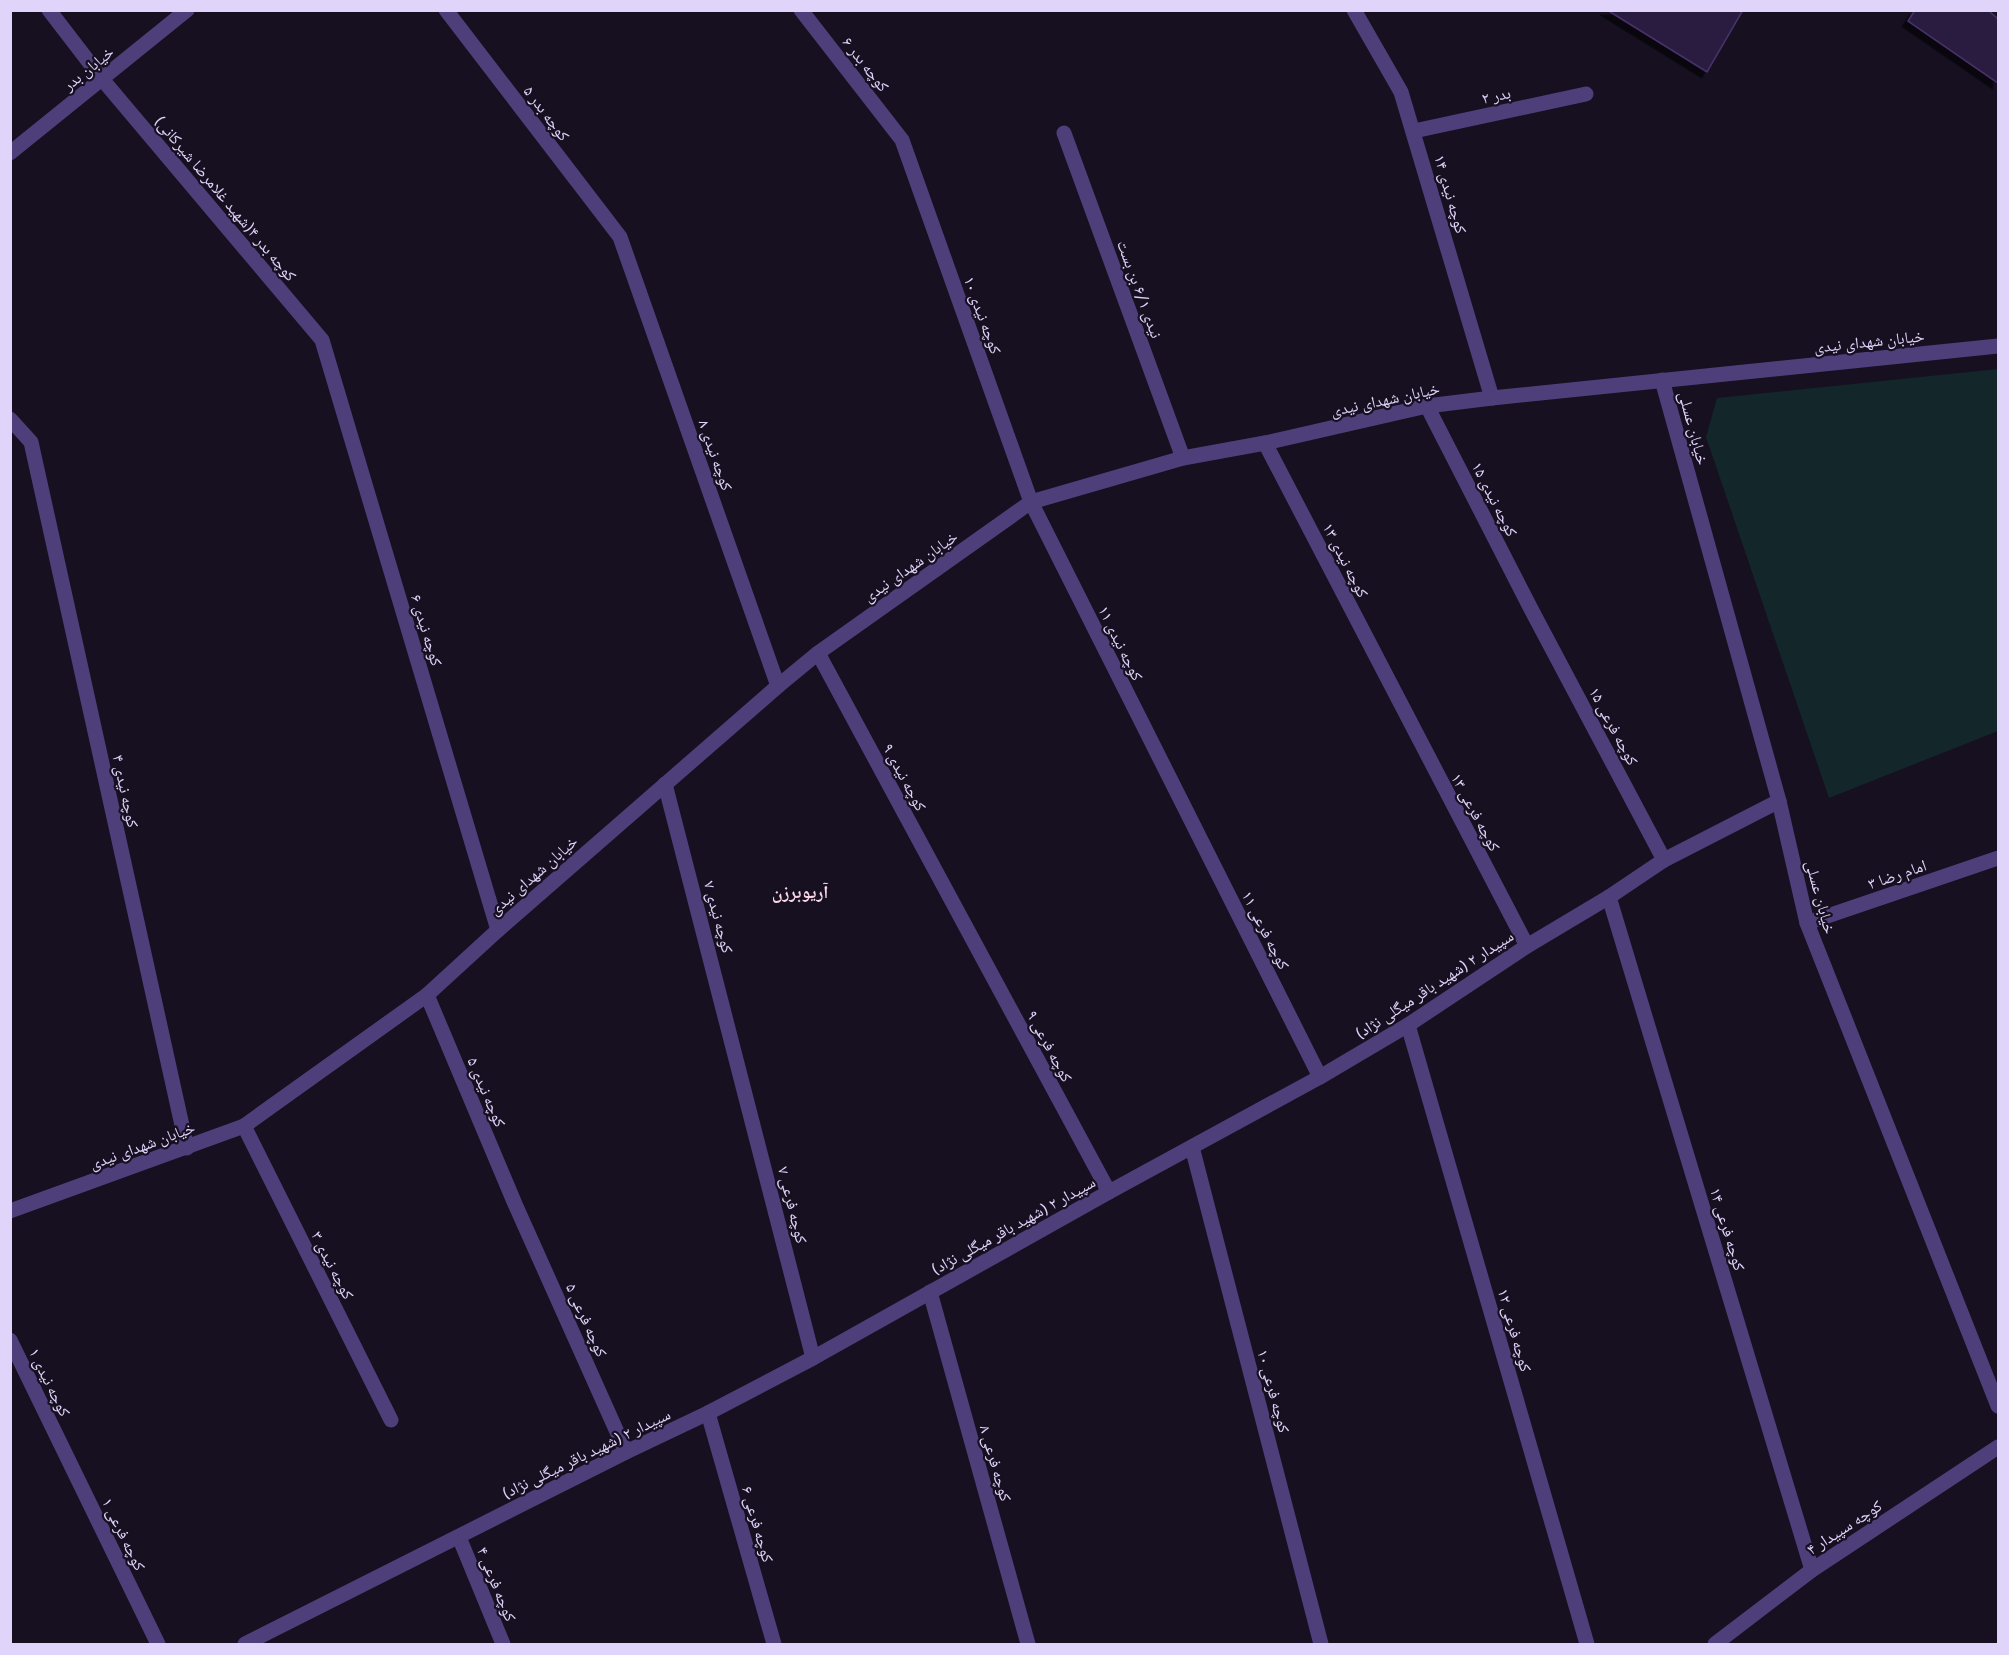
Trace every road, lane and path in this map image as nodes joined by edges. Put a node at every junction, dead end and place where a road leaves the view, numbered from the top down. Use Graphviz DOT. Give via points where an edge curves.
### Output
graph roads {
  1 [pos="49,10"];
  2 [pos="188,10"];
  3 [pos="446,10"];
  4 [pos="801,10"];
  5 [pos="1354,10"];
  6 [pos="102,79"];
  7 [pos="1586,94"];
  8 [pos="1414,131"];
  9 [pos="1064,133"];
  10 [pos="902,140"];
  11 [pos="10,153"];
  12 [pos="620,237"];
  13 [pos="322,340"];
  14 [pos="1998,346"];
  15 [pos="1662,380"];
  16 [pos="1492,398"];
  17 [pos="1428,406"];
  18 [pos="10,419"];
  19 [pos="1265,444"];
  20 [pos="1183,458"];
  21 [pos="1031,502"];
  22 [pos="1531,609"];
  23 [pos="818,653"];
  24 [pos="778,686"];
  25 [pos="1394,694"];
  26 [pos="665,784"];
  27 [pos="1179,800"];
  28 [pos="1779,801"];
  29 [pos="1998,858"];
  30 [pos="1664,860"];
  31 [pos="1609,897"];
  32 [pos="960,917"];
  33 [pos="1807,923"];
  34 [pos="498,930"];
  35 [pos="1527,946"];
  36 [pos="427,995"];
  37 [pos="1408,1025"];
  38 [pos="738,1060"];
  39 [pos="1320,1077"];
  40 [pos="243,1126"];
  41 [pos="1192,1147"];
  42 [pos="187,1148"];
  43 [pos="1109,1192"];
  44 [pos="515,1204"];
  45 [pos="10,1211"];
  46 [pos="930,1292"];
  47 [pos="10,1340"];
  48 [pos="813,1358"];
  49 [pos="1998,1406"];
  50 [pos="708,1413"];
  51 [pos="391,1420"];
  52 [pos="58,1438"];
  53 [pos="1998,1447"];
  54 [pos="626,1452"];
  55 [pos="459,1537"];
  56 [pos="1812,1570"];
  57 [pos="158,1644"];
  58 [pos="245,1644"];
  59 [pos="503,1644"];
  60 [pos="774,1644"];
  61 [pos="1028,1644"];
  62 [pos="1321,1644"];
  63 [pos="1587,1644"];
  64 [pos="1715,1644"];
  1 -- 6 [label="street, کوچه بدر ۴(شهید غلامرضا شیرکانی)"];
  2 -- 6 [label="street, خیابان بدر"];
  3 -- 12 [label="street, کوچه بدر ۵"];
  4 -- 10 [label="street, کوچه بدر ۶"];
  5 -- 8 [label="street, کوچه نیدی ۱۴" via="1401,93"];
  6 -- 11 [label="street, خیابان بدر"];
  6 -- 13 [label="street, کوچه بدر ۴(شهید غلامرضا شیرکانی)"];
  7 -- 8 [label="street, بدر ۲"];
  8 -- 16 [label="street, کوچه نیدی ۱۴"];
  9 -- 20 [label="street, نیدی ۶/۱ بن بست"];
  10 -- 21 [label="street, کوچه نیدی ۱۰"];
  12 -- 24 [label="street, کوچه نیدی ۸"];
  13 -- 34 [label="street, کوچه نیدی ۶"];
  14 -- 15 [label="street, خیابان شهدای نیدی"];
  15 -- 16 [label="street, خیابان شهدای نیدی"];
  15 -- 28 [label="street, خیابان عسلی"];
  16 -- 17 [label="street, خیابان شهدای نیدی"];
  17 -- 19 [label="street, خیابان شهدای نیدی"];
  17 -- 22 [label="street, کوچه نیدی ۱۵"];
  18 -- 42 [label="street, کوچه نیدی ۴" via="31,442"];
  19 -- 20 [label="street, خیابان شهدای نیدی"];
  19 -- 25 [label="street, کوچه نیدی ۱۳"];
  20 -- 21 [label="street, خیابان شهدای نیدی"];
  21 -- 23 [label="street, خیابان شهدای نیدی"];
  21 -- 27 [label="street, کوچه نیدی ۱۱"];
  22 -- 30 [label="street, کوچه فرعی ۱۵"];
  23 -- 24 [label="street, خیابان شهدای نیدی"];
  23 -- 32 [label="street, کوچه نیدی ۹"];
  24 -- 26 [label="street, خیابان شهدای نیدی"];
  25 -- 35 [label="street, کوچه فرعی ۱۳"];
  26 -- 34 [label="street, خیابان شهدای نیدی"];
  26 -- 38 [label="street, کوچه نیدی ۷"];
  27 -- 39 [label="street, کوچه فرعی ۱۱"];
  28 -- 30 [label="street, سپیدار ۲ (شهید باقر میگلی نژاد)"];
  28 -- 33 [label="street, خیابان عسلی"];
  29 -- 33 [label="street, امام رضا ۳"];
  30 -- 31 [label="street, سپیدار ۲ (شهید باقر میگلی نژاد)"];
  31 -- 35 [label="street, سپیدار ۲ (شهید باقر میگلی نژاد)"];
  31 -- 56 [label="street, کوچه فرعی ۱۴"];
  32 -- 43 [label="street, کوچه فرعی ۹"];
  33 -- 49 [label="street, خیابان عسلی"];
  34 -- 36 [label="street, خیابان شهدای نیدی"];
  35 -- 37 [label="street, سپیدار ۲ (شهید باقر میگلی نژاد)"];
  36 -- 40 [label="street, خیابان شهدای نیدی"];
  36 -- 44 [label="street, کوچه نیدی ۵"];
  37 -- 39 [label="street, سپیدار ۲ (شهید باقر میگلی نژاد)"];
  37 -- 63 [label="street, کوچه فرعی ۱۲"];
  38 -- 48 [label="street, کوچه فرعی ۷"];
  39 -- 41 [label="street, سپیدار ۲ (شهید باقر میگلی نژاد)"];
  40 -- 42 [label="street, خیابان شهدای نیدی"];
  40 -- 51 [label="street, کوچه نیدی ۳"];
  41 -- 43 [label="street, سپیدار ۲ (شهید باقر میگلی نژاد)"];
  41 -- 62 [label="street, کوچه فرعی ۱۰"];
  42 -- 45 [label="street, خیابان شهدای نیدی"];
  43 -- 46 [label="street, سپیدار ۲ (شهید باقر میگلی نژاد)"];
  44 -- 54 [label="street, کوچه فرعی ۵"];
  46 -- 48 [label="street, سپیدار ۲ (شهید باقر میگلی نژاد)"];
  46 -- 61 [label="street, کوچه فرعی ۸"];
  47 -- 52 [label="street, کوچه نیدی ۱"];
  48 -- 50 [label="street, سپیدار ۲ (شهید باقر میگلی نژاد)"];
  50 -- 54 [label="street, سپیدار ۲ (شهید باقر میگلی نژاد)"];
  50 -- 60 [label="street, کوچه فرعی ۶"];
  52 -- 57 [label="street, کوچه فرعی ۱"];
  53 -- 56 [label="street, کوچه سپیدار ۴"];
  54 -- 55 [label="street, سپیدار ۲ (شهید باقر میگلی نژاد)"];
  55 -- 58 [label="street, سپیدار ۲ (شهید باقر میگلی نژاد)"];
  55 -- 59 [label="street, کوچه فرعی ۴"];
  56 -- 64 [label="street, کوچه سپیدار ۴"];
}
